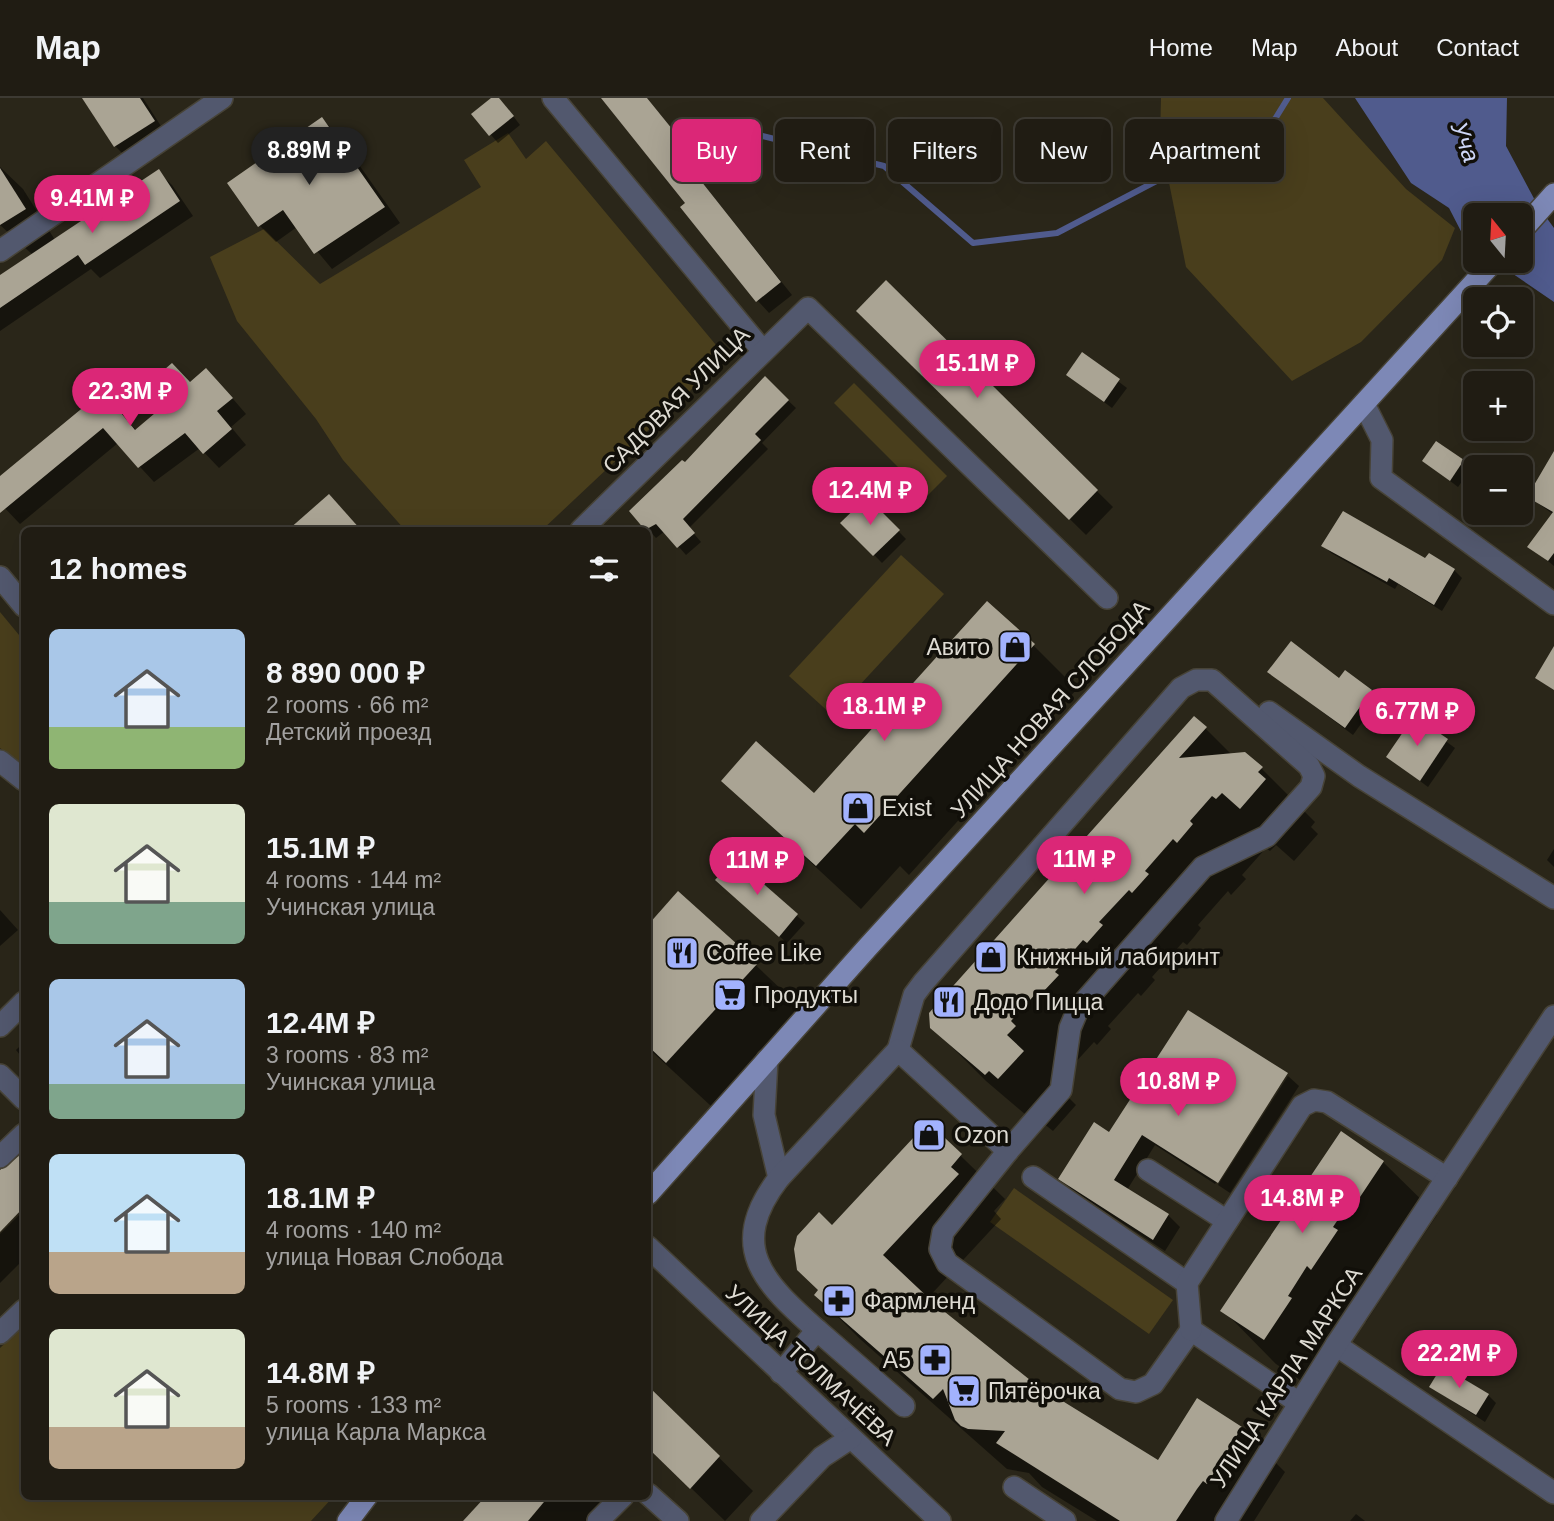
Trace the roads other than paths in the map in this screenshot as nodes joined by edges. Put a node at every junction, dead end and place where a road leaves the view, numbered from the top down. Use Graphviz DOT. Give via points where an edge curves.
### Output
graph roads {
  1 [pos="222,98"];
  2 [pos="553,98"];
  3 [pos="1554,194"];
  4 [pos="1533,218"];
  5 [pos="0,251"];
  6 [pos="1483,273"];
  7 [pos="762,351"];
  8 [pos="1364,404"];
  9 [pos="584,527"];
  10 [pos="0,577"];
  11 [pos="1107,598"];
  12 [pos="21,602"];
  13 [pos="1554,604"];
  14 [pos="1269,712"];
  15 [pos="0,761"];
  16 [pos="21,778"];
  17 [pos="1554,898"];
  18 [pos="21,1005"];
  19 [pos="1554,1016"];
  20 [pos="0,1026"];
  21 [pos="898,1050"];
  22 [pos="767,1060"];
  23 [pos="0,1075"];
  24 [pos="21,1096"];
  25 [pos="21,1137"];
  26 [pos="1008,1151"];
  27 [pos="0,1157"];
  28 [pos="1148,1170"];
  29 [pos="1034,1177"];
  30 [pos="779,1178"];
  31 [pos="1447,1178"];
  32 [pos="651,1191"];
  33 [pos="1227,1221"];
  34 [pos="651,1250"];
  35 [pos="1186,1283"];
  36 [pos="21,1313"];
  37 [pos="817,1330"];
  38 [pos="1191,1330"];
  39 [pos="0,1333"];
  40 [pos="1336,1345"];
  41 [pos="781,1373"];
  42 [pos="1300,1403"];
  43 [pos="904,1406"];
  44 [pos="851,1438"];
  45 [pos="1014,1486"];
  46 [pos="1554,1493"];
  47 [pos="651,1497"];
  48 [pos="365,1500"];
  49 [pos="619,1500"];
  50 [pos="355,1519"];
  51 [pos="598,1521"];
  52 [pos="678,1521"];
  53 [pos="761,1521"];
  54 [pos="940,1521"];
  55 [pos="1065,1521"];
  56 [pos="1226,1521"];
  1 -- 5 [label="street"];
  2 -- 7 [label="street"];
  3 -- 4 [label="main road"];
  6 -- 8 [label="main road, УЛИЦА НОВАЯ СЛОБОДА"];
  7 -- 9 [label="street, САДОВАЯ УЛИЦА"];
  7 -- 11 [label="street, САДОВАЯ УЛИЦА" via="808,307"];
  8 -- 13 [label="street" via="1382,440 1381,478"];
  8 -- 22 [label="main road, УЛИЦА НОВАЯ СЛОБОДА"];
  10 -- 12 [label="street"];
  14 -- 17 [label="street" via="1359,776"];
  15 -- 16 [label="street"];
  18 -- 20 [label="street"];
  19 -- 31 [label="street, УЛИЦА КАРЛА МАРКСА"];
  21 -- 26 [label="street"];
  21 -- 26 [label="street" via="914,995 923,983 1181,688 1196,680 1212,680 1309,766 1314,776 1311,787 1267,836 1203,867 1078,1010 1072,1018 1061,1090"];
  21 -- 30 [label="street"];
  22 -- 30 [label="street" via="764,1115"];
  22 -- 32 [label="main road, УЛИЦА НОВАЯ СЛОБОДА"];
  23 -- 24 [label="street"];
  25 -- 27 [label="street"];
  26 -- 38 [label="street" via="943,1233 940,1249 947,1263 1120,1389 1136,1392 1153,1384"];
  28 -- 33 [label="street"];
  29 -- 35 [label="street"];
  30 -- 37 [label="street" via="763,1199 756,1219 759,1269 778,1295"];
  31 -- 33 [label="street" via="1327,1102 1314,1100 1302,1107"];
  31 -- 40 [label="street, УЛИЦА КАРЛА МАРКСА"];
  33 -- 35 [label="street"];
  34 -- 41 [label="street, УЛИЦА ТОЛМАЧЁВА"];
  35 -- 38 [label="street"];
  36 -- 39 [label="street"];
  37 -- 41 [label="street"];
  37 -- 43 [label="street"];
  38 -- 42 [label="street"];
  40 -- 42 [label="street, УЛИЦА КАРЛА МАРКСА"];
  40 -- 46 [label="street"];
  41 -- 44 [label="street, УЛИЦА ТОЛМАЧЁВА"];
  42 -- 56 [label="street, УЛИЦА КАРЛА МАРКСА"];
  44 -- 53 [label="street" via="822,1457"];
  44 -- 54 [label="street, УЛИЦА ТОЛМАЧЁВА"];
  45 -- 55 [label="street"];
  47 -- 52 [label="street"];
  48 -- 50 [label="main road"];
  49 -- 51 [label="street"];
}
